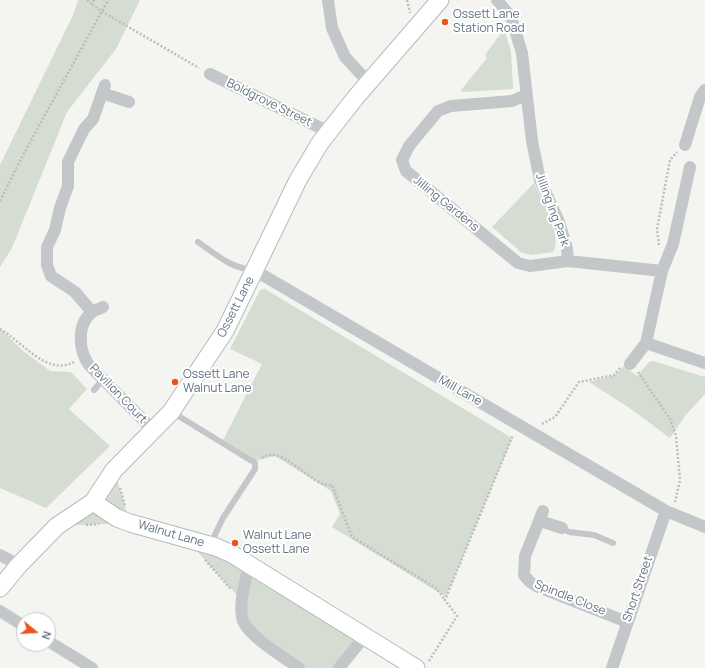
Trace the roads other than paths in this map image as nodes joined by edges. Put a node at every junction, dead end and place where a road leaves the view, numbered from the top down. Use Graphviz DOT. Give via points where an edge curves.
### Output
graph roads {
  1 [pos="328,0"];
  2 [pos="440,0"];
  3 [pos="497,0"];
  4 [pos="210,74"];
  5 [pos="369,83"];
  6 [pos="705,90"];
  7 [pos="526,95"];
  8 [pos="129,102"];
  9 [pos="329,132"];
  10 [pos="685,145"];
  11 [pos="690,167"];
  12 [pos="198,242"];
  13 [pos="568,261"];
  14 [pos="254,270"];
  15 [pos="662,271"];
  16 [pos="103,307"];
  17 [pos="92,312"];
  18 [pos="646,343"];
  19 [pos="705,363"];
  20 [pos="630,364"];
  21 [pos="104,379"];
  22 [pos="94,390"];
  23 [pos="171,412"];
  24 [pos="154,430"];
  25 [pos="93,502"];
  26 [pos="666,511"];
  27 [pos="705,527"];
  28 [pos="562,528"];
  29 [pos="613,542"];
  30 [pos="206,551"];
  31 [pos="0,554"];
  32 [pos="249,564"];
  33 [pos="19,565"];
  34 [pos="0,588"];
  35 [pos="0,612"];
  36 [pos="16,621"];
  37 [pos="627,622"];
  38 [pos="365,636"];
  39 [pos="56,647"];
  40 [pos="77,664"];
  41 [pos="422,665"];
  42 [pos="92,668"];
  43 [pos="300,668"];
  44 [pos="339,668"];
  45 [pos="612,668"];
  1 -- 5 [label="street" via="332,28 345,57"];
  2 -- 5 [label="street, Ossett Lane"];
  3 -- 7 [label="street, Jilling Ing Park" via="511,16 522,52"];
  4 -- 9 [label="street, Boldgrove Street"];
  5 -- 9 [label="street, Ossett Lane"];
  6 -- 10 [label="street" via="700,97"];
  7 -- 13 [label="street, Jilling Ing Park" via="540,180 559,222"];
  7 -- 13 [label="street, Jilling Gardens" via="512,101 462,104 438,111 409,146 402,160 406,171 518,263 530,266"];
  8 -- 17 [label="street" via="104,89 93,119 70,155 67,169 68,186 55,230 46,247 45,256 51,276 75,292"];
  9 -- 14 [label="street, Ossett Lane" via="298,180"];
  11 -- 15 [label="street" via="673,244"];
  12 -- 14 [label="lane" via="235,267"];
  13 -- 15 [label="street, Jilling Ing Park"];
  14 -- 23 [label="street, Ossett Lane" via="225,331"];
  14 -- 26 [label="street, Mill Lane"];
  15 -- 18 [label="street"];
  16 -- 17 [label="street"];
  17 -- 21 [label="street, Pavilion Court" via="82,332 80,343 83,356"];
  18 -- 19 [label="street"];
  18 -- 20 [label="street"];
  21 -- 22 [label="lane"];
  21 -- 24 [label="street, Pavilion Court"];
  23 -- 24 [label="street, Ossett Lane"];
  23 -- 30 [label="lane" via="255,463 255,469 223,518"];
  24 -- 25 [label="street, Ossett Lane" via="114,470"];
  25 -- 30 [label="street, Walnut Lane" via="117,518"];
  25 -- 33 [label="street, Ossett Lane" via="57,526"];
  26 -- 27 [label="street, Mill Lane"];
  26 -- 37 [label="street, Short Street"];
  28 -- 29 [label="lane" via="569,532 594,535"];
  28 -- 37 [label="street, Spindle Close" via="541,516 525,556 524,575 538,587"];
  30 -- 32 [label="street, Walnut Lane" via="232,554"];
  31 -- 33 [label="street"];
  32 -- 38 [label="street, Walnut Lane"];
  32 -- 43 [label="street" via="242,602 242,618 248,629"];
  33 -- 34 [label="street, Ossett Lane"];
  35 -- 36 [label="street"];
  37 -- 45 [label="street, Short Street"];
  38 -- 41 [label="street, Walnut Lane"];
  38 -- 44 [label="street"];
  39 -- 40 [label="street"];
  40 -- 42 [label="street"];
}
